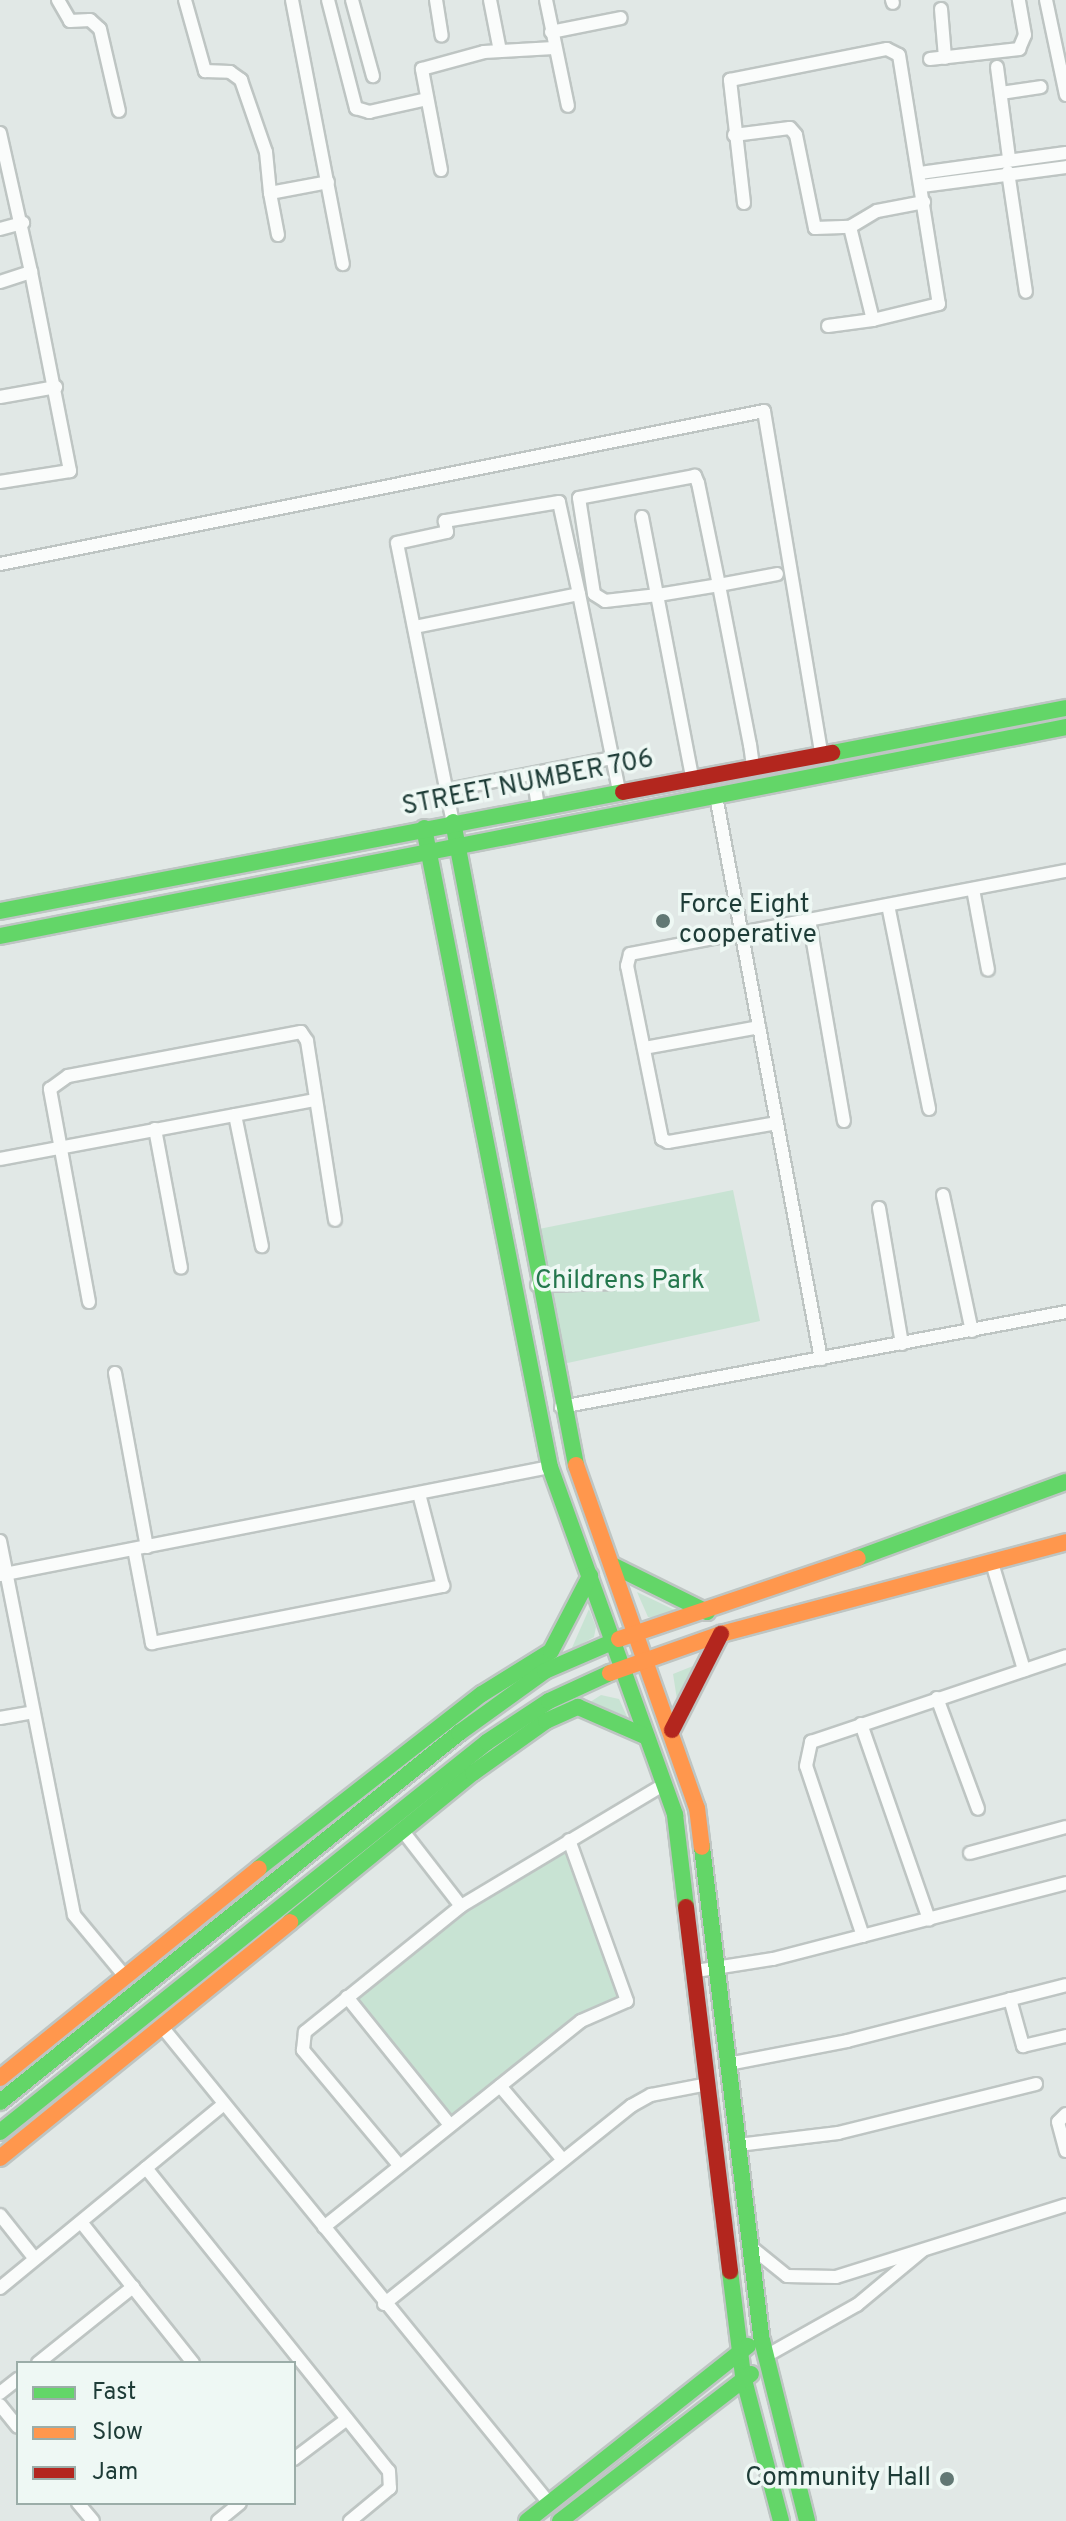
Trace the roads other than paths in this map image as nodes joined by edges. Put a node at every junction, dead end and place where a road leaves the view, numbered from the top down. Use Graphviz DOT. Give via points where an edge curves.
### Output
graph roads {
  1 [pos="58,0"];
  2 [pos="185,0"];
  3 [pos="292,0"];
  4 [pos="328,0"];
  5 [pos="352,0"];
  6 [pos="436,0"];
  7 [pos="490,0"];
  8 [pos="546,0"];
  9 [pos="1019,0"];
  10 [pos="1046,0"];
  11 [pos="941,9"];
  12 [pos="621,18"];
  13 [pos="551,32"];
  14 [pos="442,36"];
  15 [pos="554,48"];
  16 [pos="500,51"];
  17 [pos="945,58"];
  18 [pos="930,59"];
  19 [pos="997,67"];
  20 [pos="1064,71"];
  21 [pos="373,76"];
  22 [pos="1041,87"];
  23 [pos="1001,93"];
  24 [pos="1066,95"];
  25 [pos="427,99"];
  26 [pos="568,106"];
  27 [pos="119,111"];
  28 [pos="0,133"];
  29 [pos="734,135"];
  30 [pos="1066,153"];
  31 [pos="1008,165"];
  32 [pos="1066,167"];
  33 [pos="441,170"];
  34 [pos="921,180"];
  35 [pos="328,182"];
  36 [pos="270,193"];
  37 [pos="924,202"];
  38 [pos="744,203"];
  39 [pos="23,223"];
  40 [pos="850,227"];
  41 [pos="0,229"];
  42 [pos="278,235"];
  43 [pos="343,264"];
  44 [pos="31,272"];
  45 [pos="0,282"];
  46 [pos="1026,292"];
  47 [pos="873,320"];
  48 [pos="828,326"];
  49 [pos="56,387"];
  50 [pos="0,397"];
  51 [pos="0,482"];
  52 [pos="642,517"];
  53 [pos="0,564"];
  54 [pos="777,574"];
  55 [pos="719,585"];
  56 [pos="579,594"];
  57 [pos="658,595"];
  58 [pos="415,627"];
  59 [pos="1064,708"];
  60 [pos="1066,729"];
  61 [pos="821,753"];
  62 [pos="613,758"];
  63 [pos="753,766"];
  64 [pos="533,775"];
  65 [pos="692,777"];
  66 [pos="448,790"];
  67 [pos="619,791"];
  68 [pos="716,796"];
  69 [pos="538,806"];
  70 [pos="453,822"];
  71 [pos="424,828"];
  72 [pos="457,847"];
  73 [pos="429,851"];
  74 [pos="1066,871"];
  75 [pos="973,889"];
  76 [pos="888,905"];
  77 [pos="0,911"];
  78 [pos="809,919"];
  79 [pos="741,932"];
  80 [pos="0,936"];
  81 [pos="988,970"];
  82 [pos="759,1027"];
  83 [pos="644,1048"];
  84 [pos="314,1100"];
  85 [pos="929,1109"];
  86 [pos="235,1115"];
  87 [pos="844,1121"];
  88 [pos="777,1123"];
  89 [pos="155,1129"];
  90 [pos="60,1147"];
  91 [pos="0,1159"];
  92 [pos="943,1195"];
  93 [pos="879,1208"];
  94 [pos="335,1220"];
  95 [pos="262,1246"];
  96 [pos="181,1268"];
  97 [pos="611,1283"];
  98 [pos="537,1285"];
  99 [pos="89,1302"];
  100 [pos="1066,1312"];
  101 [pos="972,1331"];
  102 [pos="902,1344"];
  103 [pos="821,1359"];
  104 [pos="115,1373"];
  105 [pos="561,1407"];
  106 [pos="550,1467"];
  107 [pos="1066,1482"];
  108 [pos="419,1494"];
  109 [pos="0,1541"];
  110 [pos="1066,1542"];
  111 [pos="140,1548"];
  112 [pos="992,1563"];
  113 [pos="614,1566"];
  114 [pos="3,1574"];
  115 [pos="590,1576"];
  116 [pos="707,1612"];
  117 [pos="638,1634"];
  118 [pos="721,1634"];
  119 [pos="613,1641"];
  120 [pos="1066,1656"];
  121 [pos="647,1659"];
  122 [pos="621,1668"];
  123 [pos="1024,1670"];
  124 [pos="937,1698"];
  125 [pos="33,1712"];
  126 [pos="0,1718"];
  127 [pos="861,1724"];
  128 [pos="672,1730"];
  129 [pos="647,1737"];
  130 [pos="665,1784"];
  131 [pos="978,1809"];
  132 [pos="329,1813"];
  133 [pos="1066,1827"];
  134 [pos="402,1830"];
  135 [pos="569,1840"];
  136 [pos="323,1841"];
  137 [pos="356,1846"];
  138 [pos="970,1853"];
  139 [pos="351,1872"];
  140 [pos="1066,1883"];
  141 [pos="461,1906"];
  142 [pos="929,1919"];
  143 [pos="863,1936"];
  144 [pos="717,1967"];
  145 [pos="696,1971"];
  146 [pos="123,1974"];
  147 [pos="1066,1985"];
  148 [pos="347,1997"];
  149 [pos="1010,1999"];
  150 [pos="163,2028"];
  151 [pos="1066,2036"];
  152 [pos="728,2064"];
  153 [pos="0,2078"];
  154 [pos="708,2084"];
  155 [pos="1036,2084"];
  156 [pos="500,2086"];
  157 [pos="0,2102"];
  158 [pos="223,2105"];
  159 [pos="1066,2114"];
  160 [pos="449,2124"];
  161 [pos="0,2132"];
  162 [pos="738,2145"];
  163 [pos="1066,2151"];
  164 [pos="0,2158"];
  165 [pos="563,2160"];
  166 [pos="399,2165"];
  167 [pos="146,2168"];
  168 [pos="1066,2205"];
  169 [pos="0,2215"];
  170 [pos="81,2222"];
  171 [pos="324,2227"];
  172 [pos="751,2247"];
  173 [pos="924,2248"];
  174 [pos="35,2259"];
  175 [pos="133,2287"];
  176 [pos="0,2288"];
  177 [pos="384,2304"];
  178 [pos="739,2349"];
  179 [pos="765,2355"];
  180 [pos="40,2361"];
  181 [pos="191,2361"];
  182 [pos="743,2376"];
  183 [pos="16,2381"];
  184 [pos="0,2393"];
  185 [pos="0,2405"];
  186 [pos="347,2419"];
  187 [pos="16,2425"];
  188 [pos="296,2457"];
  189 [pos="549,2503"];
  190 [pos="80,2505"];
  191 [pos="238,2505"];
  192 [pos="93,2521"];
  193 [pos="218,2521"];
  194 [pos="350,2521"];
  195 [pos="527,2521"];
  196 [pos="560,2521"];
  197 [pos="781,2521"];
  198 [pos="807,2521"];
  1 -- 27 [label="street" via="70,21 90,20 100,29"];
  2 -- 36 [label="street" via="205,71 230,72 241,80 266,152"];
  3 -- 35 [label="street"];
  4 -- 25 [label="street" via="356,108 369,112"];
  5 -- 21 [label="street"];
  6 -- 14 [label="street"];
  7 -- 16 [label="street"];
  8 -- 13 [label="street"];
  9 -- 17 [label="street" via="1025,35 1019,49"];
  10 -- 20 [label="street"];
  11 -- 17 [label="street"];
  12 -- 13 [label="street"];
  13 -- 15 [label="street"];
  15 -- 16 [label="street"];
  15 -- 26 [label="street"];
  16 -- 25 [label="street" via="426,65 421,77"];
  17 -- 18 [label="street"];
  19 -- 23 [label="street"];
  20 -- 24 [label="street"];
  22 -- 23 [label="street"];
  23 -- 31 [label="street"];
  25 -- 33 [label="street"];
  28 -- 39 [label="street"];
  29 -- 34 [label="street" via="727,87 737,75 887,49 899,55 905,73"];
  29 -- 38 [label="street"];
  29 -- 40 [label="street" via="790,128 815,228"];
  30 -- 31 [label="street"];
  31 -- 32 [label="street"];
  31 -- 34 [label="street"];
  31 -- 46 [label="street"];
  34 -- 37 [label="street"];
  35 -- 36 [label="street"];
  35 -- 43 [label="street"];
  36 -- 42 [label="street"];
  37 -- 40 [label="street" via="877,211"];
  37 -- 47 [label="street" via="939,304"];
  39 -- 41 [label="street"];
  39 -- 44 [label="street"];
  40 -- 47 [label="street"];
  44 -- 45 [label="street"];
  44 -- 49 [label="street"];
  47 -- 48 [label="street"];
  49 -- 50 [label="street"];
  49 -- 51 [label="street" via="70,471"];
  52 -- 57 [label="street"];
  53 -- 61 [label="street" via="764,411"];
  54 -- 55 [label="street"];
  55 -- 57 [label="street"];
  55 -- 57 [label="street" via="695,476 579,498 594,594 605,601"];
  55 -- 63 [label="street"];
  56 -- 58 [label="street"];
  56 -- 58 [label="street" via="559,502 445,521 447,532 397,543"];
  56 -- 62 [label="street"];
  57 -- 65 [label="street"];
  58 -- 66 [label="street"];
  59 -- 60 [label="street"];
  59 -- 61 [label="street, STREET NUMBER 706"];
  60 -- 68 [label="street"];
  61 -- 63 [label="street, STREET NUMBER 706"];
  62 -- 64 [label="street"];
  62 -- 67 [label="street"];
  63 -- 65 [label="street, STREET NUMBER 706"];
  64 -- 66 [label="street"];
  64 -- 69 [label="street"];
  65 -- 67 [label="street, STREET NUMBER 706"];
  66 -- 70 [label="street"];
  67 -- 69 [label="street, STREET NUMBER 706"];
  68 -- 72 [label="street"];
  68 -- 79 [label="street"];
  69 -- 70 [label="street, STREET NUMBER 706"];
  70 -- 71 [label="street, STREET NUMBER 706"];
  70 -- 72 [label="street"];
  71 -- 73 [label="street"];
  71 -- 77 [label="street, STREET NUMBER 706"];
  72 -- 73 [label="street"];
  72 -- 98 [label="street"];
  73 -- 80 [label="street"];
  73 -- 106 [label="street"];
  74 -- 75 [label="street"];
  75 -- 76 [label="street"];
  75 -- 81 [label="street"];
  76 -- 78 [label="street"];
  76 -- 85 [label="street"];
  78 -- 79 [label="street"];
  78 -- 87 [label="street"];
  79 -- 82 [label="street"];
  79 -- 83 [label="street" via="630,954 627,966"];
  82 -- 83 [label="street"];
  82 -- 88 [label="street"];
  83 -- 88 [label="street" via="662,1139"];
  84 -- 86 [label="street"];
  84 -- 90 [label="street" via="307,1041 301,1032 290,1032 58,1080 50,1089"];
  84 -- 94 [label="street"];
  86 -- 89 [label="street"];
  86 -- 95 [label="street"];
  88 -- 103 [label="street"];
  89 -- 90 [label="street"];
  89 -- 96 [label="street"];
  90 -- 91 [label="street"];
  90 -- 99 [label="street"];
  92 -- 101 [label="street"];
  93 -- 102 [label="street"];
  97 -- 98 [label="street"];
  98 -- 105 [label="street"];
  100 -- 101 [label="street"];
  101 -- 102 [label="street"];
  102 -- 103 [label="street"];
  103 -- 105 [label="street"];
  104 -- 111 [label="street"];
  105 -- 113 [label="street"];
  106 -- 108 [label="street"];
  106 -- 115 [label="street"];
  107 -- 116 [label="street"];
  108 -- 111 [label="street"];
  108 -- 111 [label="street" via="443,1586 152,1643"];
  109 -- 114 [label="street"];
  110 -- 112 [label="street"];
  111 -- 114 [label="street"];
  112 -- 118 [label="street"];
  112 -- 123 [label="street"];
  113 -- 116 [label="street"];
  113 -- 117 [label="street"];
  114 -- 125 [label="street"];
  115 -- 119 [label="street"];
  115 -- 132 [label="street" via="551,1651 482,1694"];
  116 -- 117 [label="street"];
  117 -- 119 [label="street"];
  117 -- 121 [label="street"];
  118 -- 121 [label="street"];
  118 -- 128 [label="street"];
  119 -- 122 [label="street"];
  119 -- 136 [label="street" via="545,1671 503,1698"];
  120 -- 123 [label="street"];
  121 -- 122 [label="street"];
  121 -- 128 [label="street"];
  122 -- 129 [label="street"];
  122 -- 137 [label="street" via="526,1714"];
  123 -- 124 [label="street"];
  124 -- 127 [label="street"];
  124 -- 131 [label="street"];
  125 -- 126 [label="street"];
  125 -- 146 [label="street" via="74,1915"];
  127 -- 142 [label="street"];
  127 -- 143 [label="street" via="811,1742 804,1758"];
  128 -- 144 [label="street" via="697,1808"];
  129 -- 130 [label="street"];
  129 -- 134 [label="street" via="572,1708 507,1747"];
  130 -- 135 [label="street"];
  130 -- 145 [label="street" via="675,1815"];
  132 -- 136 [label="street"];
  132 -- 146 [label="street"];
  133 -- 138 [label="street"];
  134 -- 139 [label="street"];
  134 -- 141 [label="street"];
  135 -- 141 [label="street"];
  135 -- 156 [label="street" via="627,2001 581,2021"];
  136 -- 157 [label="street"];
  137 -- 139 [label="street"];
  137 -- 161 [label="street"];
  139 -- 150 [label="street"];
  140 -- 142 [label="street"];
  141 -- 148 [label="street"];
  142 -- 143 [label="street"];
  143 -- 144 [label="street"];
  144 -- 145 [label="street"];
  144 -- 152 [label="street"];
  145 -- 154 [label="street"];
  146 -- 153 [label="street"];
  147 -- 149 [label="street"];
  148 -- 160 [label="street"];
  148 -- 166 [label="street" via="305,2032 301,2046"];
  149 -- 151 [label="street" via="1023,2046"];
  149 -- 152 [label="street"];
  150 -- 158 [label="street"];
  150 -- 164 [label="street"];
  152 -- 162 [label="street"];
  154 -- 165 [label="street" via="651,2095"];
  154 -- 178 [label="street"];
  155 -- 162 [label="street" via="838,2133"];
  156 -- 160 [label="street"];
  156 -- 165 [label="street"];
  158 -- 167 [label="street"];
  158 -- 171 [label="street"];
  159 -- 163 [label="street" via="1058,2122"];
  160 -- 166 [label="street"];
  162 -- 172 [label="street"];
  165 -- 177 [label="street"];
  166 -- 171 [label="street"];
  167 -- 170 [label="street"];
  167 -- 186 [label="street"];
  168 -- 173 [label="street"];
  169 -- 174 [label="street"];
  170 -- 174 [label="street"];
  170 -- 175 [label="street"];
  171 -- 177 [label="street"];
  172 -- 173 [label="street" via="776,2270 799,2279 836,2277"];
  172 -- 179 [label="street"];
  173 -- 179 [label="street" via="857,2305"];
  174 -- 176 [label="street"];
  175 -- 180 [label="street"];
  175 -- 181 [label="street"];
  177 -- 189 [label="street"];
  178 -- 179 [label="street"];
  178 -- 182 [label="street"];
  178 -- 189 [label="street"];
  179 -- 182 [label="street"];
  179 -- 198 [label="street"];
  182 -- 196 [label="street"];
  182 -- 197 [label="street"];
  183 -- 184 [label="street"];
  185 -- 187 [label="street"];
  186 -- 188 [label="street"];
  186 -- 194 [label="street" via="392,2480 390,2488"];
  189 -- 195 [label="street"];
  190 -- 192 [label="street"];
  191 -- 193 [label="street"];
}
